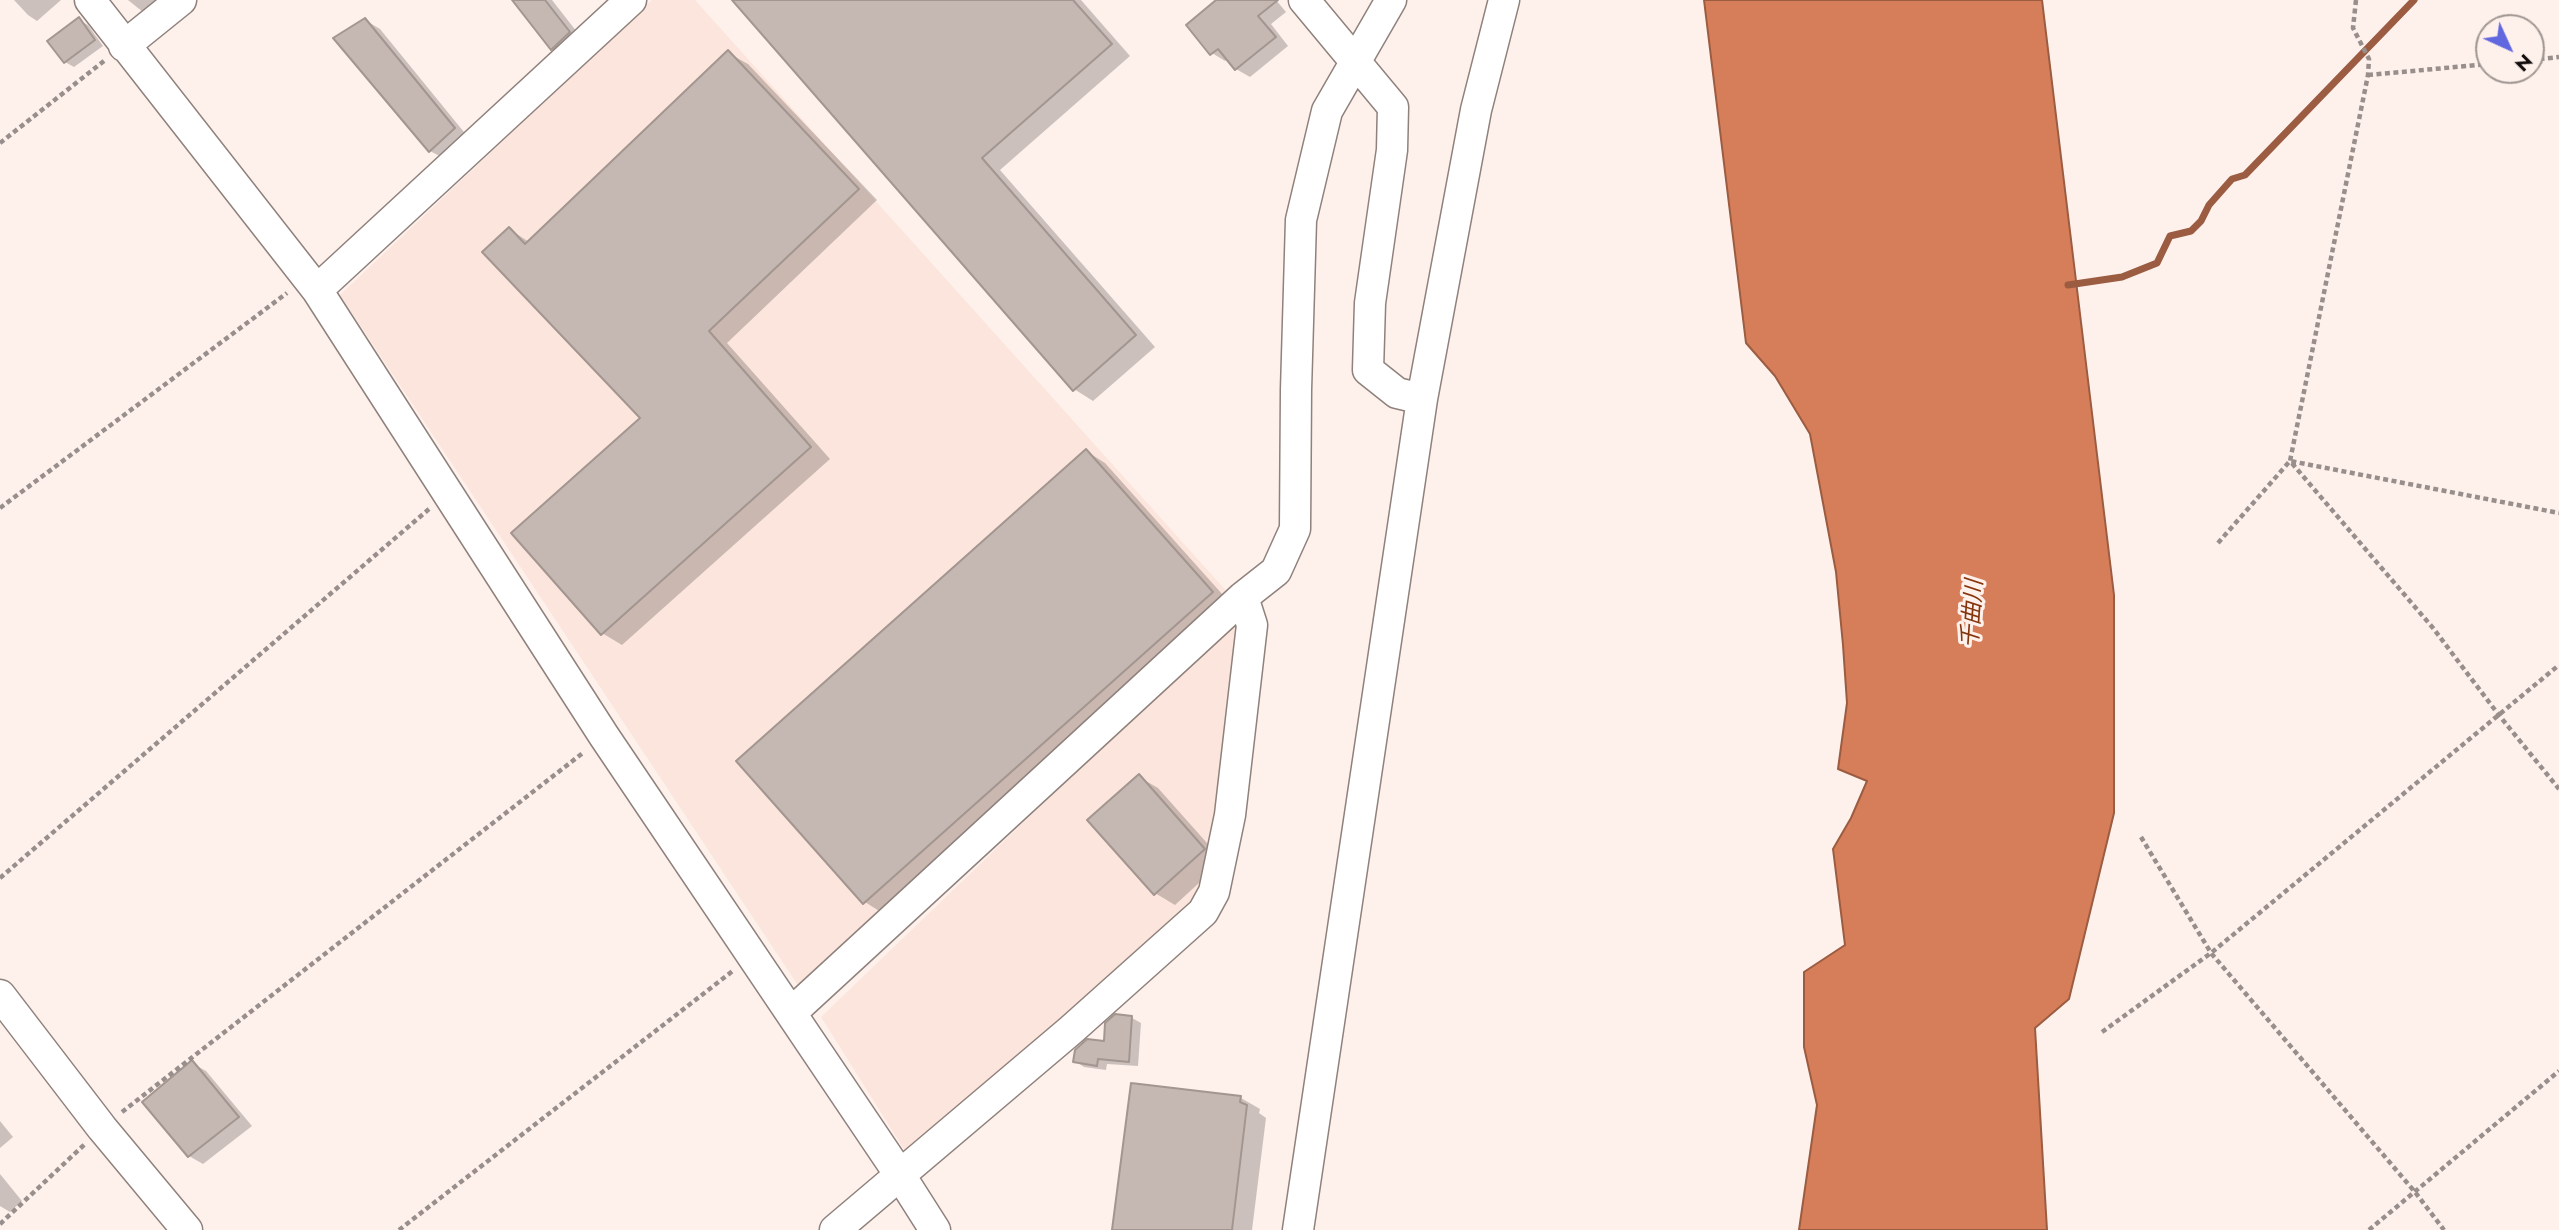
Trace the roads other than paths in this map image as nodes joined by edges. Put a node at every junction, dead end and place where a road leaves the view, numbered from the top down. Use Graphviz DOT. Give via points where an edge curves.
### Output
graph roads {
  1 [pos="90,0"];
  2 [pos="181,0"];
  3 [pos="631,0"];
  4 [pos="1304,0"];
  5 [pos="1391,0"];
  6 [pos="1504,0"];
  7 [pos="124,46"];
  8 [pos="1356,61"];
  9 [pos="317,290"];
  10 [pos="1422,399"];
  11 [pos="1243,597"];
  12 [pos="0,995"];
  13 [pos="791,1013"];
  14 [pos="900,1175"];
  15 [pos="187,1230"];
  16 [pos="835,1230"];
  17 [pos="935,1230"];
  18 [pos="1298,1230"];
  1 -- 7 [label="street"];
  2 -- 7 [label="street"];
  3 -- 9 [label="street"];
  4 -- 8 [label="street"];
  5 -- 8 [label="street"];
  6 -- 10 [label="street" via="1476,110"];
  7 -- 9 [label="street"];
  8 -- 10 [label="street" via="1393,107 1392,150 1370,303 1368,370 1397,393"];
  8 -- 11 [label="street" via="1327,111 1301,220 1295,529 1276,571"];
  9 -- 13 [label="street" via="604,736"];
  10 -- 18 [label="street"];
  11 -- 13 [label="street"];
  11 -- 14 [label="street" via="1252,625 1230,815 1214,892 1203,912"];
  12 -- 15 [label="street"];
  13 -- 14 [label="street"];
  14 -- 16 [label="street"];
  14 -- 17 [label="street"];
}
